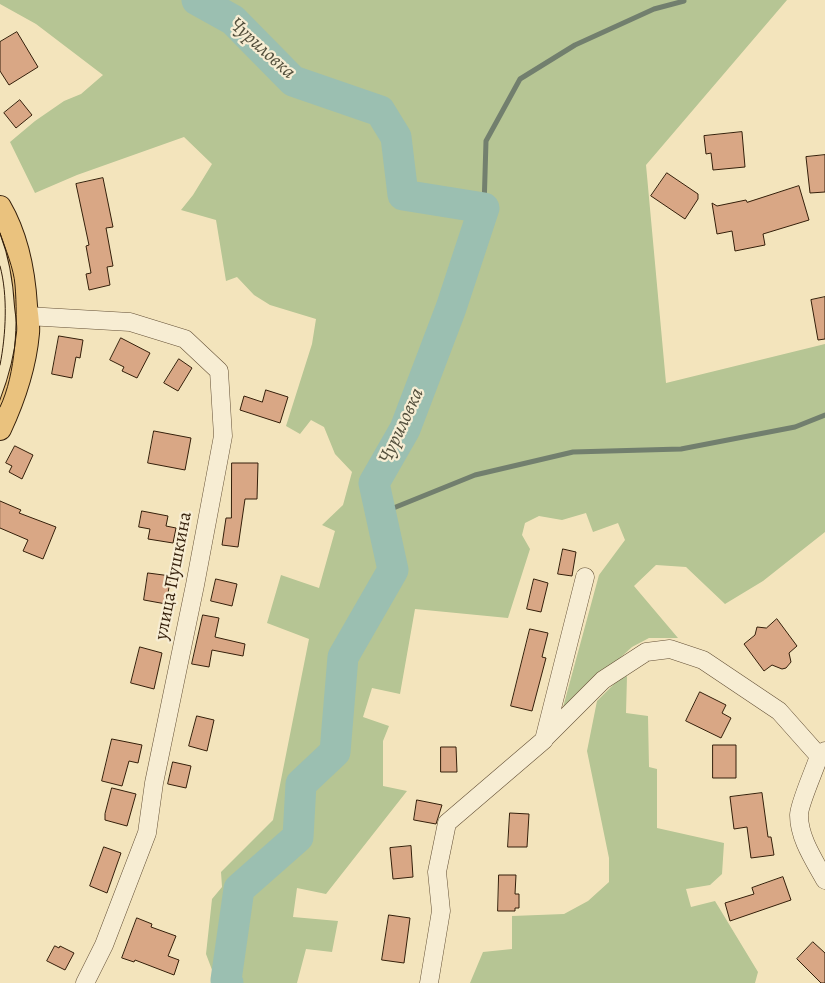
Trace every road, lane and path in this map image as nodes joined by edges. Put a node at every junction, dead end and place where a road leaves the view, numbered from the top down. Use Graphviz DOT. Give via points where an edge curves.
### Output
graph roads {
  1 [pos="0,207"];
  2 [pos="27,316"];
  3 [pos="0,429"];
  4 [pos="585,578"];
  5 [pos="544,740"];
  6 [pos="822,754"];
  7 [pos="825,880"];
  8 [pos="85,983"];
  9 [pos="429,983"];
  1 -- 2 [label="main road" via="10,224 24,274"];
  2 -- 3 [label="main road" via="28,332 20,378"];
  2 -- 8 [label="street, улица Пушкина" via="130,322 185,339 219,371 223,436 154,783 147,834 104,945"];
  4 -- 5 [label="street"];
  5 -- 6 [label="street" via="603,680 646,652 670,649 703,660 779,711"];
  5 -- 9 [label="street" via="447,823 437,872 440,911"];
  6 -- 7 [label="street" via="799,814 802,834"];
}
